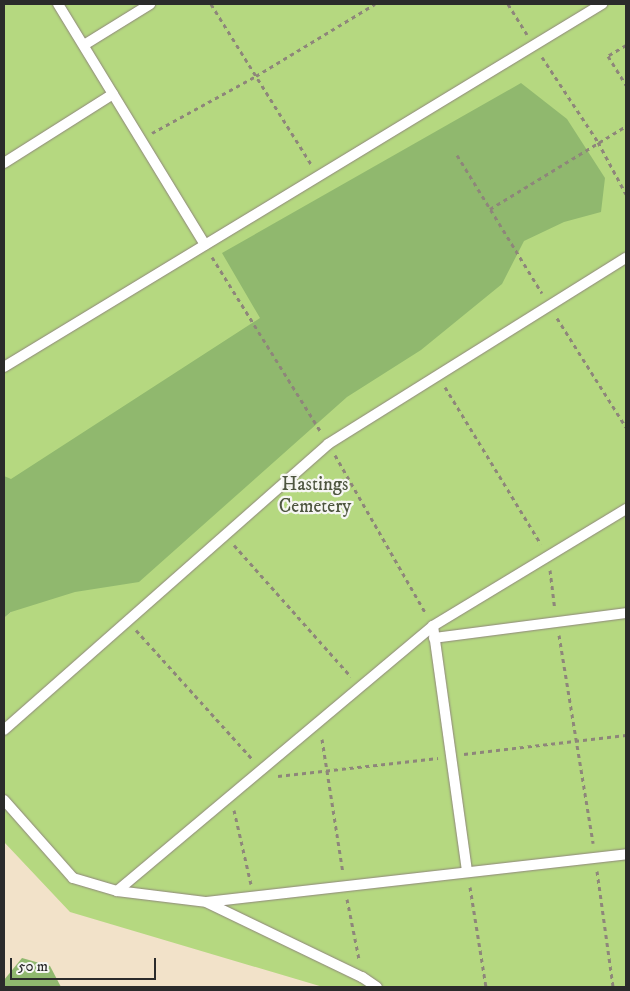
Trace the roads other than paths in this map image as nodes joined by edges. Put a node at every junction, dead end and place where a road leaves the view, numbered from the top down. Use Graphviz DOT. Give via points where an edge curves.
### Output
graph roads {
  1 [pos="58,4"];
  2 [pos="150,4"];
  3 [pos="602,4"];
  4 [pos="84,45"];
  5 [pos="112,94"];
  6 [pos="4,163"];
  7 [pos="205,245"];
  8 [pos="626,258"];
  9 [pos="4,366"];
  10 [pos="626,509"];
  11 [pos="626,613"];
  12 [pos="433,626"];
  13 [pos="434,638"];
  14 [pos="4,730"];
  15 [pos="4,800"];
  16 [pos="626,854"];
  17 [pos="467,872"];
  18 [pos="117,890"];
  19 [pos="207,902"];
  20 [pos="376,987"];
  1 -- 4 [label="lane"];
  2 -- 4 [label="lane"];
  3 -- 7 [label="lane"];
  4 -- 5 [label="lane"];
  5 -- 6 [label="lane"];
  5 -- 7 [label="lane"];
  7 -- 9 [label="lane"];
  8 -- 14 [label="lane" via="551,308 328,444"];
  10 -- 12 [label="lane"];
  11 -- 13 [label="lane"];
  12 -- 13 [label="lane"];
  12 -- 18 [label="lane"];
  13 -- 17 [label="lane"];
  15 -- 18 [label="lane" via="73,878"];
  16 -- 17 [label="lane"];
  17 -- 19 [label="lane"];
  18 -- 19 [label="lane"];
  19 -- 20 [label="lane" via="362,977"];
}
